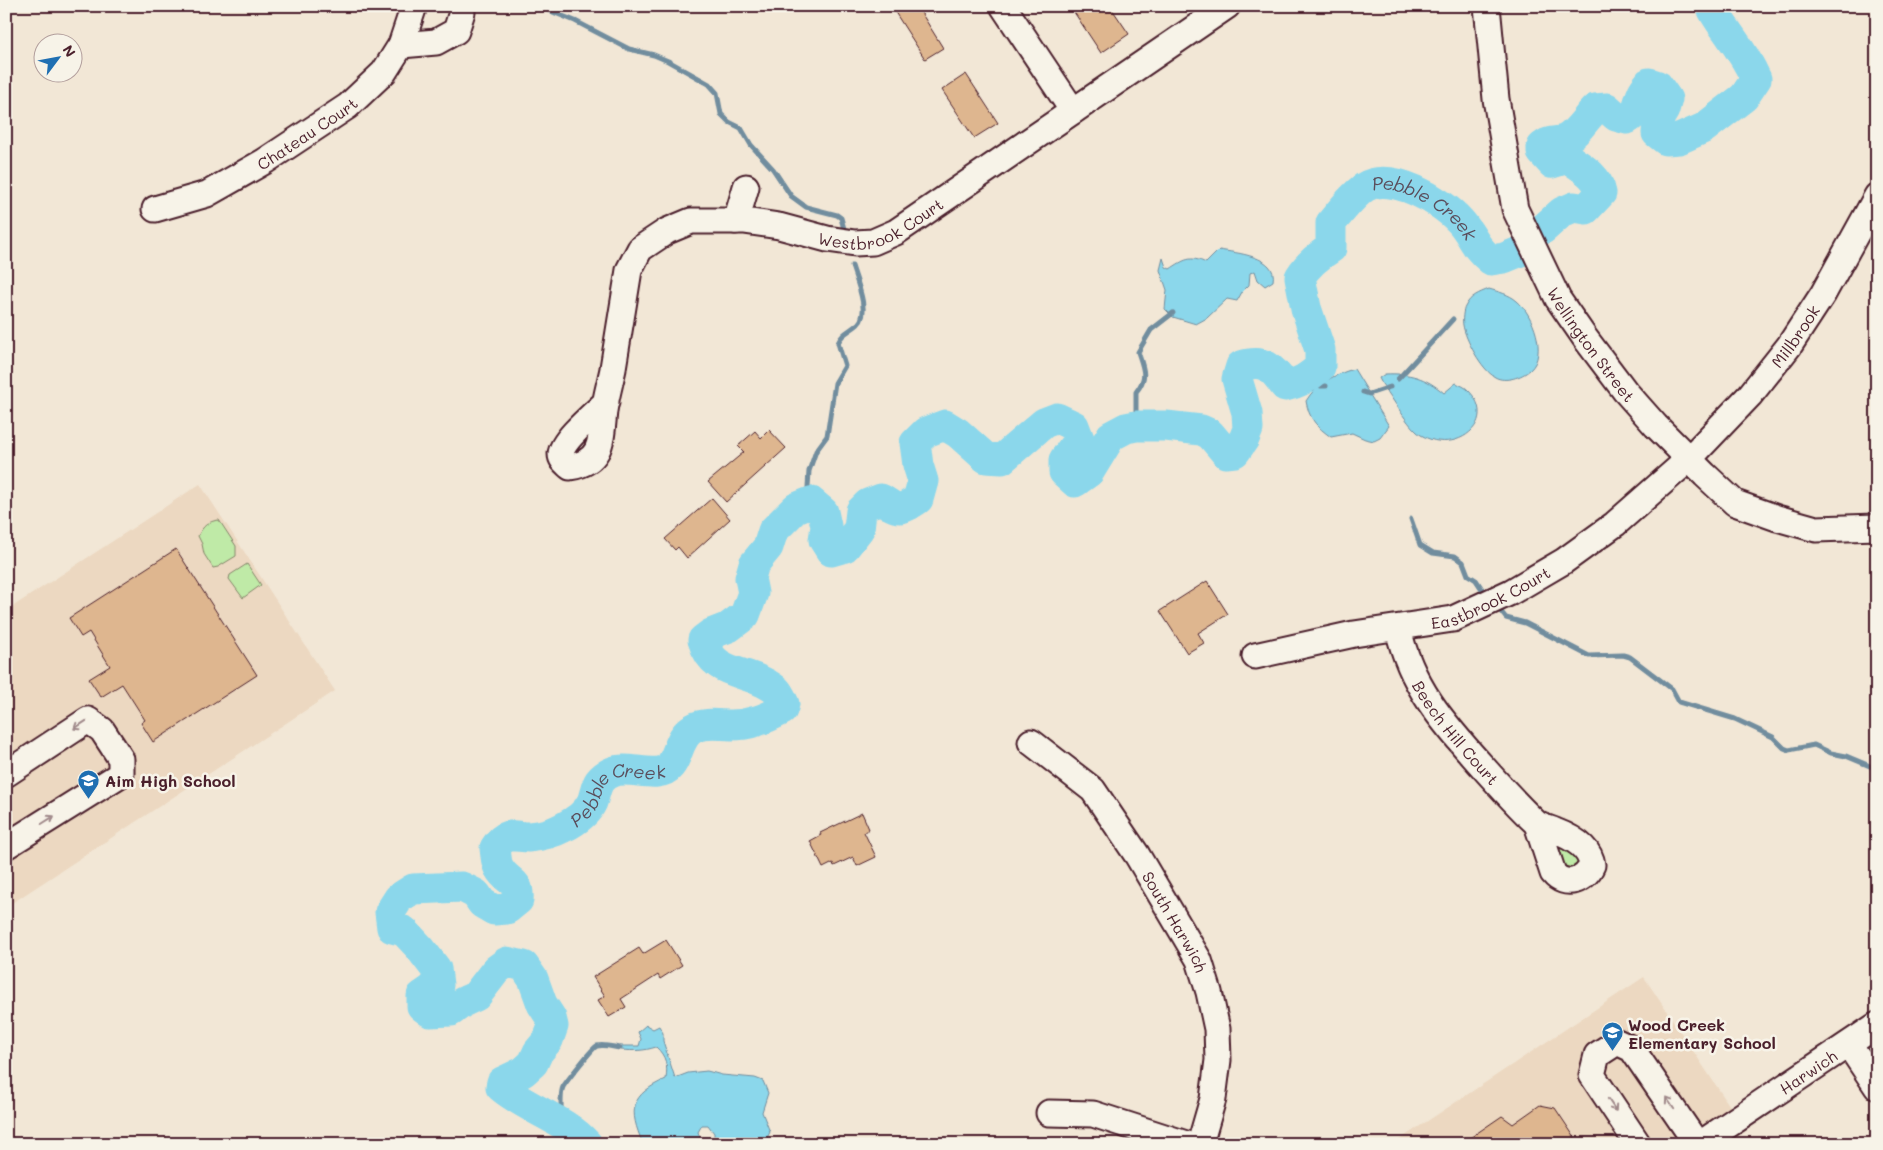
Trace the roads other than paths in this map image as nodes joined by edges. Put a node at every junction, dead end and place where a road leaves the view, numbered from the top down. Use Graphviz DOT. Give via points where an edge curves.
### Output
graph roads {
  1 [pos="414,6"];
  2 [pos="460,6"];
  3 [pos="1003,6"];
  4 [pos="1227,6"];
  5 [pos="1487,6"];
  6 [pos="401,45"];
  7 [pos="1073,111"];
  8 [pos="746,188"];
  9 [pos="1877,196"];
  10 [pos="155,208"];
  11 [pos="736,221"];
  12 [pos="606,402"];
  13 [pos="1689,459"];
  14 [pos="1877,526"];
  15 [pos="1398,628"];
  16 [pos="1255,656"];
  17 [pos="1031,742"];
  18 [pos="6,774"];
  19 [pos="1537,824"];
  20 [pos="6,846"];
  21 [pos="1877,1025"];
  22 [pos="1849,1045"];
  23 [pos="1877,1087"];
  24 [pos="1049,1113"];
  25 [pos="1186,1144"];
  26 [pos="1200,1144"];
  27 [pos="1638,1144"];
  28 [pos="1698,1144"];
  1 -- 6 [label="street, Chateau Court"];
  2 -- 6 [label="street" via="462,12 456,31 436,42"];
  3 -- 7 [label="street"];
  4 -- 7 [label="street, Westbrook Court"];
  5 -- 13 [label="street, Wellington Street" via="1496,99 1515,208 1558,299 1625,391"];
  6 -- 10 [label="street, Chateau Court" via="384,72 348,106 265,161 207,194"];
  7 -- 11 [label="street, Westbrook Court" via="896,232 873,242 827,239 779,226"];
  8 -- 11 [label="street"];
  9 -- 13 [label="street, Millbrook" via="1823,294 1789,346 1750,395"];
  11 -- 12 [label="street, Westbrook Court" via="691,221 667,231 640,249 629,270"];
  13 -- 14 [label="street, Wellington Street" via="1735,503 1777,518 1816,529"];
  13 -- 15 [label="street, Eastbrook Court" via="1616,524 1564,561 1511,592 1453,619"];
  15 -- 16 [label="street, Eastbrook Court" via="1344,636"];
  15 -- 19 [label="street, Beech Hill Court" via="1406,657 1425,696 1470,753"];
  17 -- 26 [label="street, South Harwich" via="1093,790 1137,855 1199,960 1217,1029 1218,1060 1213,1099"];
  20 -- 18 [label="street, one-way" via="121,774 121,759 102,730 88,720"];
  21 -- 22 [label="street, Harwich"];
  22 -- 23 [label="street"];
  22 -- 28 [label="street, Harwich"];
  24 -- 25 [label="street" via="1094,1114"];
  28 -- 27 [label="street, one-way" via="1632,1049 1617,1042 1597,1055 1592,1075"];
}
